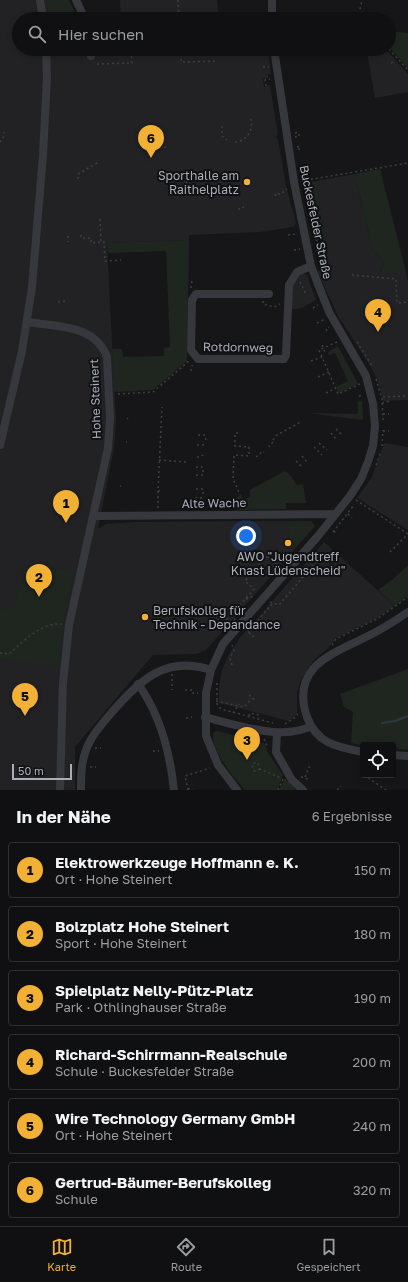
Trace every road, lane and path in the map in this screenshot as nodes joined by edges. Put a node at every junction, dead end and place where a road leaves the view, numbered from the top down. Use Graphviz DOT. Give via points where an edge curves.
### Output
graph roads {
  1 [pos="40,0"];
  2 [pos="76,0"];
  3 [pos="178,0"];
  4 [pos="272,0"];
  5 [pos="362,0"];
  6 [pos="42,12"];
  7 [pos="81,12"];
  8 [pos="179,12"];
  9 [pos="272,12"];
  10 [pos="359,12"];
  11 [pos="46,56"];
  12 [pos="132,56"];
  13 [pos="181,56"];
  14 [pos="275,56"];
  15 [pos="395,56"];
  16 [pos="218,61"];
  17 [pos="97,64"];
  18 [pos="270,66"];
  19 [pos="263,67"];
  20 [pos="408,70"];
  21 [pos="270,79"];
  22 [pos="266,86"];
  23 [pos="251,119"];
  24 [pos="222,126"];
  25 [pos="4,132"];
  26 [pos="227,140"];
  27 [pos="0,142"];
  28 [pos="235,142"];
  29 [pos="166,147"];
  30 [pos="159,148"];
  31 [pos="97,163"];
  32 [pos="408,163"];
  33 [pos="186,171"];
  34 [pos="78,179"];
  35 [pos="287,189"];
  36 [pos="187,194"];
  37 [pos="276,196"];
  38 [pos="244,206"];
  39 [pos="238,209"];
  40 [pos="100,219"];
  41 [pos="294,234"];
  42 [pos="81,235"];
  43 [pos="288,235"];
  44 [pos="68,236"];
  45 [pos="68,242"];
  46 [pos="101,242"];
  47 [pos="294,250"];
  48 [pos="298,250"];
  49 [pos="318,258"];
  50 [pos="121,260"];
  51 [pos="311,266"];
  52 [pos="352,275"];
  53 [pos="192,280"];
  54 [pos="304,280"];
  55 [pos="191,290"];
  56 [pos="269,294"];
  57 [pos="306,294"];
  58 [pos="287,297"];
  59 [pos="68,301"];
  60 [pos="58,302"];
  61 [pos="408,302"];
  62 [pos="263,304"];
  63 [pos="318,305"];
  64 [pos="313,308"];
  65 [pos="366,317"];
  66 [pos="383,319"];
  67 [pos="323,320"];
  68 [pos="28,322"];
  69 [pos="317,323"];
  70 [pos="329,327"];
  71 [pos="327,331"];
  72 [pos="336,342"];
  73 [pos="322,345"];
  74 [pos="324,348"];
  75 [pos="325,352"];
  76 [pos="322,357"];
  77 [pos="311,361"];
  78 [pos="193,362"];
  79 [pos="187,363"];
  80 [pos="191,371"];
  81 [pos="328,372"];
  82 [pos="318,377"];
  83 [pos="339,385"];
  84 [pos="358,385"];
  85 [pos="336,388"];
  86 [pos="344,391"];
  87 [pos="326,393"];
  88 [pos="115,394"];
  89 [pos="346,395"];
  90 [pos="363,395"];
  91 [pos="359,396"];
  92 [pos="408,396"];
  93 [pos="390,402"];
  94 [pos="382,403"];
  95 [pos="162,407"];
  96 [pos="389,414"];
  97 [pos="300,424"];
  98 [pos="336,428"];
  99 [pos="383,431"];
  100 [pos="389,431"];
  101 [pos="331,433"];
  102 [pos="238,434"];
  103 [pos="198,435"];
  104 [pos="342,435"];
  105 [pos="206,440"];
  106 [pos="337,440"];
  107 [pos="319,443"];
  108 [pos="0,445"];
  109 [pos="197,445"];
  110 [pos="206,445"];
  111 [pos="270,447"];
  112 [pos="314,447"];
  113 [pos="327,450"];
  114 [pos="264,452"];
  115 [pos="206,453"];
  116 [pos="322,455"];
  117 [pos="302,456"];
  118 [pos="197,457"];
  119 [pos="256,457"];
  120 [pos="159,460"];
  121 [pos="296,461"];
  122 [pos="186,462"];
  123 [pos="308,463"];
  124 [pos="196,467"];
  125 [pos="303,468"];
  126 [pos="205,471"];
  127 [pos="196,475"];
  128 [pos="205,475"];
  129 [pos="196,488"];
  130 [pos="158,491"];
  131 [pos="162,491"];
  132 [pos="239,492"];
  133 [pos="204,494"];
  134 [pos="195,498"];
  135 [pos="204,498"];
  136 [pos="356,500"];
  137 [pos="162,502"];
  138 [pos="335,514"];
  139 [pos="94,516"];
  140 [pos="352,518"];
  141 [pos="338,534"];
  142 [pos="408,534"];
  143 [pos="260,552"];
  144 [pos="390,552"];
  145 [pos="322,555"];
  146 [pos="267,556"];
  147 [pos="279,567"];
  148 [pos="298,572"];
  149 [pos="302,578"];
  150 [pos="253,596"];
  151 [pos="408,597"];
  152 [pos="245,599"];
  153 [pos="246,604"];
  154 [pos="408,612"];
  155 [pos="232,614"];
  156 [pos="233,619"];
  157 [pos="223,622"];
  158 [pos="70,625"];
  159 [pos="254,637"];
  160 [pos="329,649"];
  161 [pos="229,650"];
  162 [pos="0,653"];
  163 [pos="232,665"];
  164 [pos="171,667"];
  165 [pos="211,670"];
  166 [pos="218,678"];
  167 [pos="138,684"];
  168 [pos="172,690"];
  169 [pos="185,690"];
  170 [pos="192,690"];
  171 [pos="249,695"];
  172 [pos="252,698"];
  173 [pos="256,700"];
  174 [pos="216,701"];
  175 [pos="226,701"];
  176 [pos="224,703"];
  177 [pos="238,705"];
  178 [pos="233,713"];
  179 [pos="192,717"];
  180 [pos="206,717"];
  181 [pos="186,718"];
  182 [pos="290,721"];
  183 [pos="273,723"];
  184 [pos="311,726"];
  185 [pos="279,729"];
  186 [pos="263,737"];
  187 [pos="266,743"];
  188 [pos="153,751"];
  189 [pos="158,751"];
  190 [pos="360,751"];
  191 [pos="396,755"];
  192 [pos="408,756"];
  193 [pos="218,765"];
  194 [pos="260,769"];
  195 [pos="312,769"];
  196 [pos="369,778"];
  197 [pos="308,779"];
  198 [pos="340,786"];
  199 [pos="60,790"];
  200 [pos="81,790"];
  201 [pos="174,790"];
  202 [pos="188,790"];
  203 [pos="192,790"];
  204 [pos="237,790"];
  205 [pos="278,790"];
  206 [pos="302,790"];
  207 [pos="337,790"];
  208 [pos="387,790"];
  1 -- 6 [label="street"];
  2 -- 7 [label="street"];
  3 -- 8 [label="path"];
  4 -- 9 [label="street"];
  5 -- 10 [label="path"];
  11 -- 68 [label="street" via="39,209"];
  12 -- 17 [label="path" via="132,63"];
  13 -- 16 [label="path" via="181,62"];
  14 -- 51 [label="street, Buckesfelder Straße" via="294,182"];
  15 -- 20 [label="path"];
  18 -- 19 [label="path"];
  21 -- 22 [label="path" via="265,80"];
  23 -- 28 [label="path" via="252,127 249,133 239,142"];
  24 -- 26 [label="path" via="222,136"];
  25 -- 27 [label="path"];
  29 -- 30 [label="path"];
  31 -- 34 [label="path" via="78,174"];
  32 -- 49 [label="path, Buckesfelder Straße" via="301,181 315,220"];
  33 -- 36 [label="path"];
  35 -- 37 [label="path" via="281,194 275,194"];
  38 -- 39 [label="path"];
  40 -- 46 [label="path"];
  41 -- 43 [label="path, Buckesfelder Straße"];
  42 -- 46 [label="path" via="81,238 91,238 92,243"];
  44 -- 45 [label="path"];
  46 -- 50 [label="path" via="104,242 105,261"];
  47 -- 48 [label="path, Buckesfelder Straße"];
  51 -- 58 [label="street, Rotdornweg" via="295,274 288,285"];
  51 -- 138 [label="street, Buckesfelder Straße" via="329,312 366,376 375,414 374,439 368,462 361,479"];
  52 -- 61 [label="path" via="396,279 397,303"];
  53 -- 55 [label="path"];
  54 -- 57 [label="path, Buckesfelder Straße" via="300,282"];
  56 -- 58 [label="street, Rotdornweg" via="196,294 192,300 191,350 195,356 198,359 284,359"];
  58 -- 62 [label="path" via="276,307"];
  59 -- 60 [label="path"];
  63 -- 64 [label="path"];
  65 -- 66 [label="path"];
  67 -- 69 [label="path"];
  68 -- 108 [label="street"];
  68 -- 139 [label="street, Hohe Steinert" via="84,331 97,340 106,353 110,430"];
  70 -- 71 [label="path" via="326,328"];
  72 -- 74 [label="path"];
  73 -- 74 [label="path"];
  74 -- 75 [label="path"];
  74 -- 76 [label="path" via="319,350"];
  76 -- 77 [label="path"];
  76 -- 81 [label="path"];
  78 -- 80 [label="path, Rotdornweg"];
  79 -- 88 [label="path" via="153,392"];
  81 -- 82 [label="path"];
  81 -- 85 [label="path"];
  83 -- 85 [label="path"];
  84 -- 86 [label="path"];
  85 -- 86 [label="path" via="338,394"];
  85 -- 87 [label="path"];
  86 -- 89 [label="path"];
  90 -- 91 [label="path"];
  92 -- 94 [label="path" via="382,398"];
  93 -- 94 [label="path"];
  94 -- 96 [label="path" via="383,414"];
  95 -- 120 [label="path"];
  97 -- 111 [label="path" via="277,435"];
  98 -- 104 [label="path"];
  99 -- 100 [label="path"];
  101 -- 106 [label="path"];
  102 -- 132 [label="path, Alte Wache" via="235,433 235,446 249,447 249,456 234,455 233,479"];
  103 -- 105 [label="path" via="205,435"];
  107 -- 113 [label="path"];
  109 -- 110 [label="path"];
  112 -- 116 [label="path"];
  114 -- 119 [label="path"];
  115 -- 118 [label="path"];
  117 -- 123 [label="path"];
  120 -- 122 [label="path"];
  120 -- 130 [label="path"];
  121 -- 125 [label="path"];
  124 -- 126 [label="path" via="202,467 202,471"];
  127 -- 128 [label="path"];
  129 -- 133 [label="path, Alte Wache" via="203,489"];
  130 -- 131 [label="path"];
  130 -- 137 [label="path" via="157,500"];
  134 -- 135 [label="path, Alte Wache"];
  136 -- 142 [label="path"];
  138 -- 139 [label="street, Alte Wache"];
  138 -- 165 [label="street, Buckesfelder Straße" via="223,644"];
  139 -- 158 [label="street, Hohe Steinert"];
  140 -- 141 [label="path" via="348,514 333,531"];
  142 -- 144 [label="path"];
  143 -- 146 [label="path"];
  145 -- 149 [label="path"];
  146 -- 147 [label="path"];
  146 -- 152 [label="path" via="247,577 245,581 254,589"];
  148 -- 149 [label="path"];
  149 -- 159 [label="path" via="279,605 272,603 247,631"];
  150 -- 152 [label="path"];
  151 -- 160 [label="path" via="377,619 336,639"];
  152 -- 153 [label="path"];
  152 -- 155 [label="path"];
  154 -- 184 [label="street" via="384,628 331,654 315,667 308,678 304,697"];
  155 -- 156 [label="path"];
  155 -- 157 [label="path"];
  158 -- 162 [label="path" via="49,625 27,638 9,654"];
  158 -- 199 [label="street, Hohe Steinert" via="63,682"];
  161 -- 163 [label="path" via="233,646 230,660"];
  164 -- 165 [label="street" via="195,664"];
  164 -- 167 [label="street"];
  164 -- 168 [label="path"];
  165 -- 180 [label="street, Buckesfelder Straße" via="206,690"];
  166 -- 174 [label="path"];
  167 -- 200 [label="street" via="100,727 88,747 82,768"];
  167 -- 201 [label="street" via="150,704 166,743"];
  169 -- 170 [label="path"];
  171 -- 172 [label="path"];
  172 -- 173 [label="path"];
  172 -- 177 [label="path" via="244,707"];
  174 -- 176 [label="path"];
  174 -- 178 [label="path" via="221,709"];
  175 -- 176 [label="path"];
  176 -- 177 [label="path"];
  177 -- 178 [label="path"];
  178 -- 183 [label="path" via="260,715 259,718"];
  179 -- 181 [label="path"];
  180 -- 185 [label="street"];
  180 -- 193 [label="street, Buckesfelder Straße" via="208,740"];
  182 -- 185 [label="path"];
  184 -- 185 [label="street" via="295,732"];
  184 -- 190 [label="street" via="318,736 334,745"];
  185 -- 206 [label="street" via="276,752 292,780"];
  186 -- 187 [label="path"];
  188 -- 189 [label="path"];
  191 -- 192 [label="street"];
  193 -- 202 [label="path" via="185,776"];
  193 -- 204 [label="street, Buckesfelder Straße"];
  194 -- 194 [label="path" via="258,763 252,765 253,770"];
  194 -- 205 [label="path" via="283,778"];
  195 -- 197 [label="path" via="309,767 306,773 305,777"];
  196 -- 208 [label="path"];
  198 -- 207 [label="path"];
  202 -- 203 [label="path"];
}
